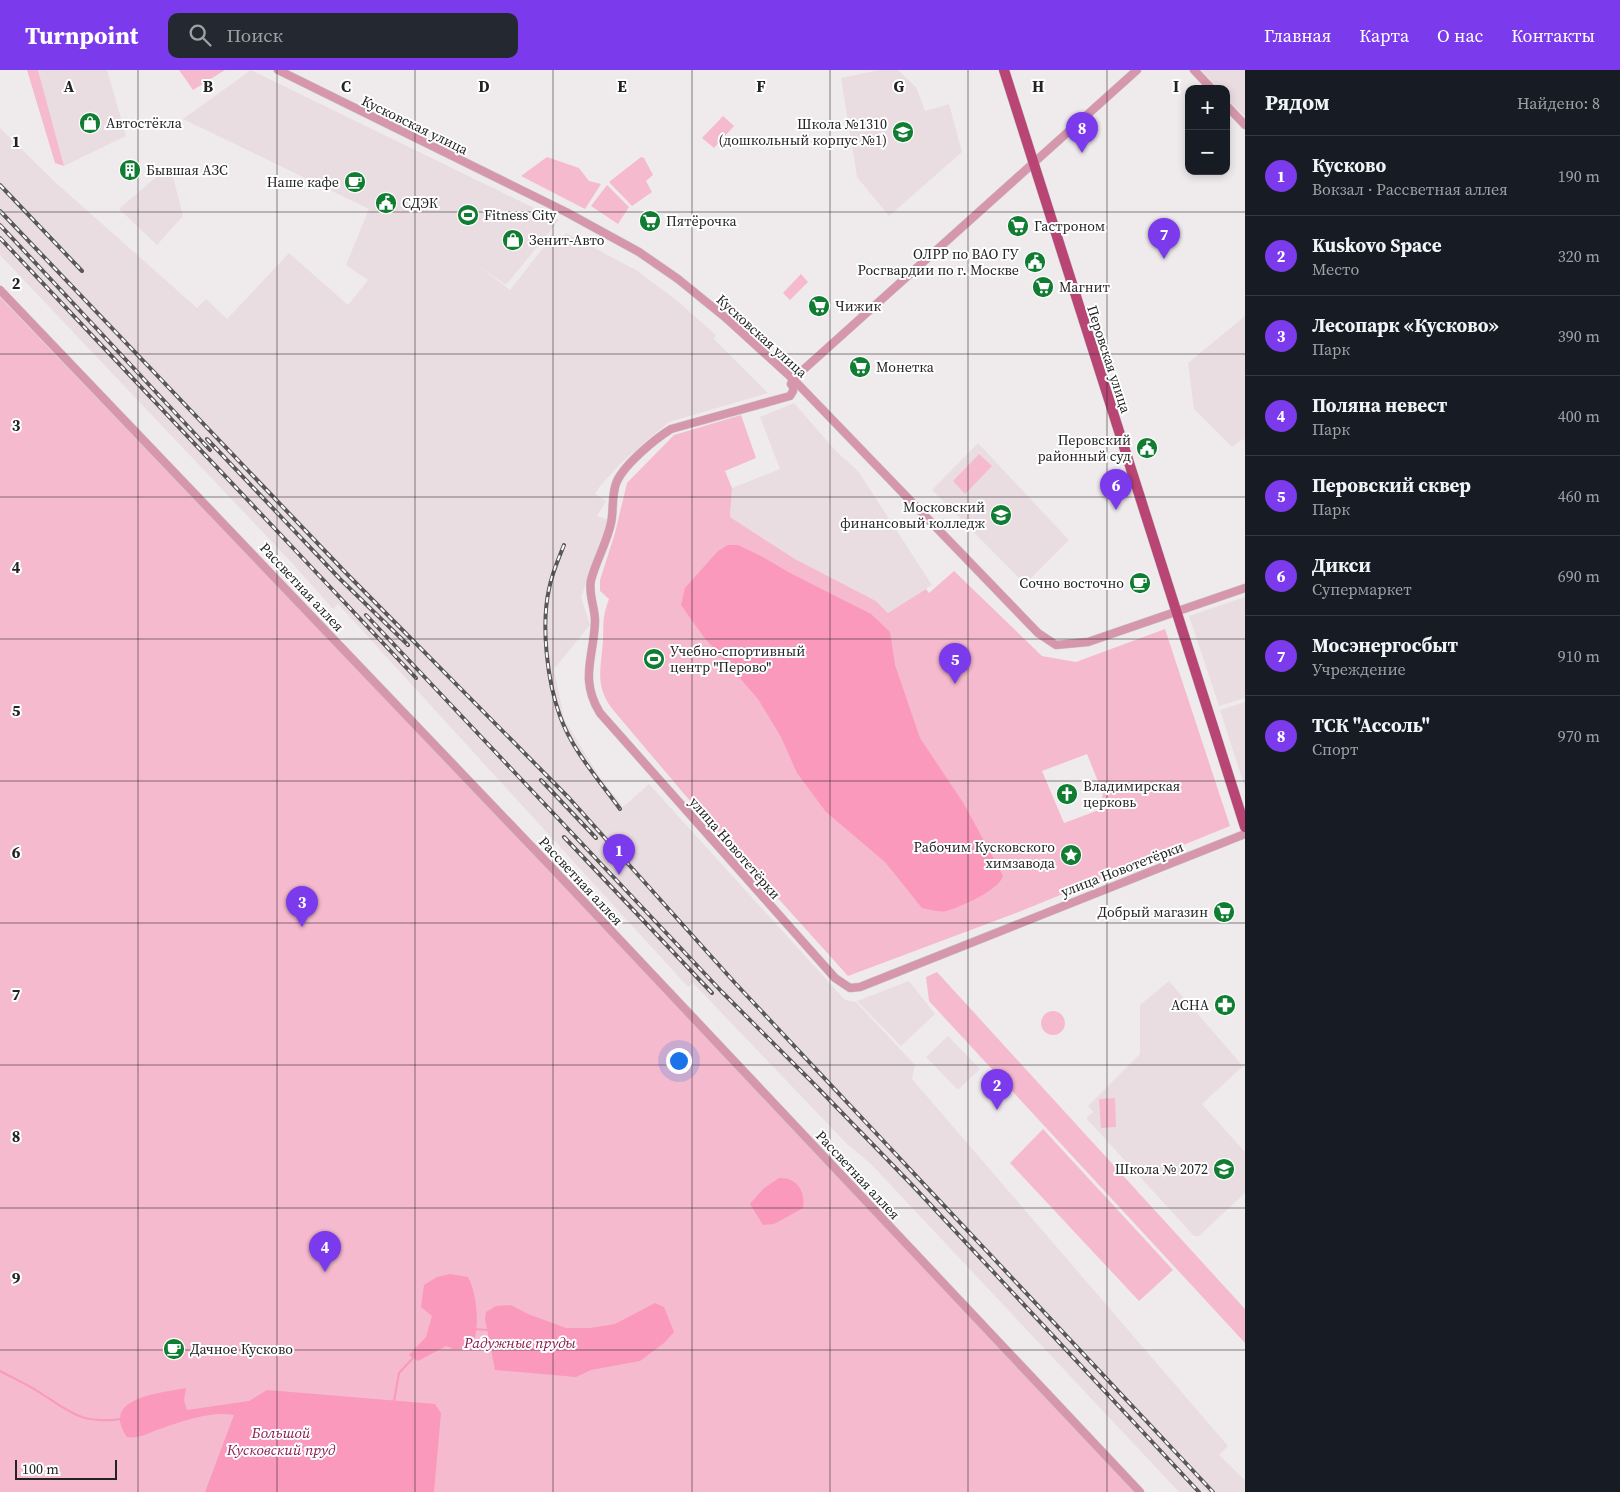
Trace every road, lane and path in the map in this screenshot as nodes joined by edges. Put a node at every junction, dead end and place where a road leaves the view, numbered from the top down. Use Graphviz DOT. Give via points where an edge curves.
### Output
graph roads {
  1 [pos="278,70"];
  2 [pos="1004,70"];
  3 [pos="1137,70"];
  4 [pos="1194,70"];
  5 [pos="1208,85"];
  6 [pos="1230,109"];
  7 [pos="1245,125"];
  8 [pos="1033,162"];
  9 [pos="0,290"];
  10 [pos="792,380"];
  11 [pos="1245,588"];
  12 [pos="1176,612"];
  13 [pos="1245,826"];
  14 [pos="1245,834"];
  15 [pos="1140,1492"];
  1 -- 10 [label="street, Кусковская улица" via="566,212 646,257 726,318"];
  2 -- 8 [label="main road, Перовская улица"];
  3 -- 8 [label="street, улица Новотетёрки"];
  4 -- 5 [label="street"];
  6 -- 7 [label="street"];
  8 -- 10 [label="street, улица Новотетёрки"];
  8 -- 12 [label="main road, Перовская улица"];
  9 -- 15 [label="street, Рассветная аллея" via="554,870"];
  10 -- 12 [label="street, Кусковская улица" via="1038,633 1056,645 1088,642"];
  10 -- 14 [label="street, улица Новотетёрки" via="788,392 746,409 671,429 621,474 616,483 611,523 590,586 595,622 588,682 600,713 835,978 850,988 860,987"];
  11 -- 12 [label="street, Кусковская улица"];
  12 -- 13 [label="main road, Перовская улица"];
}
